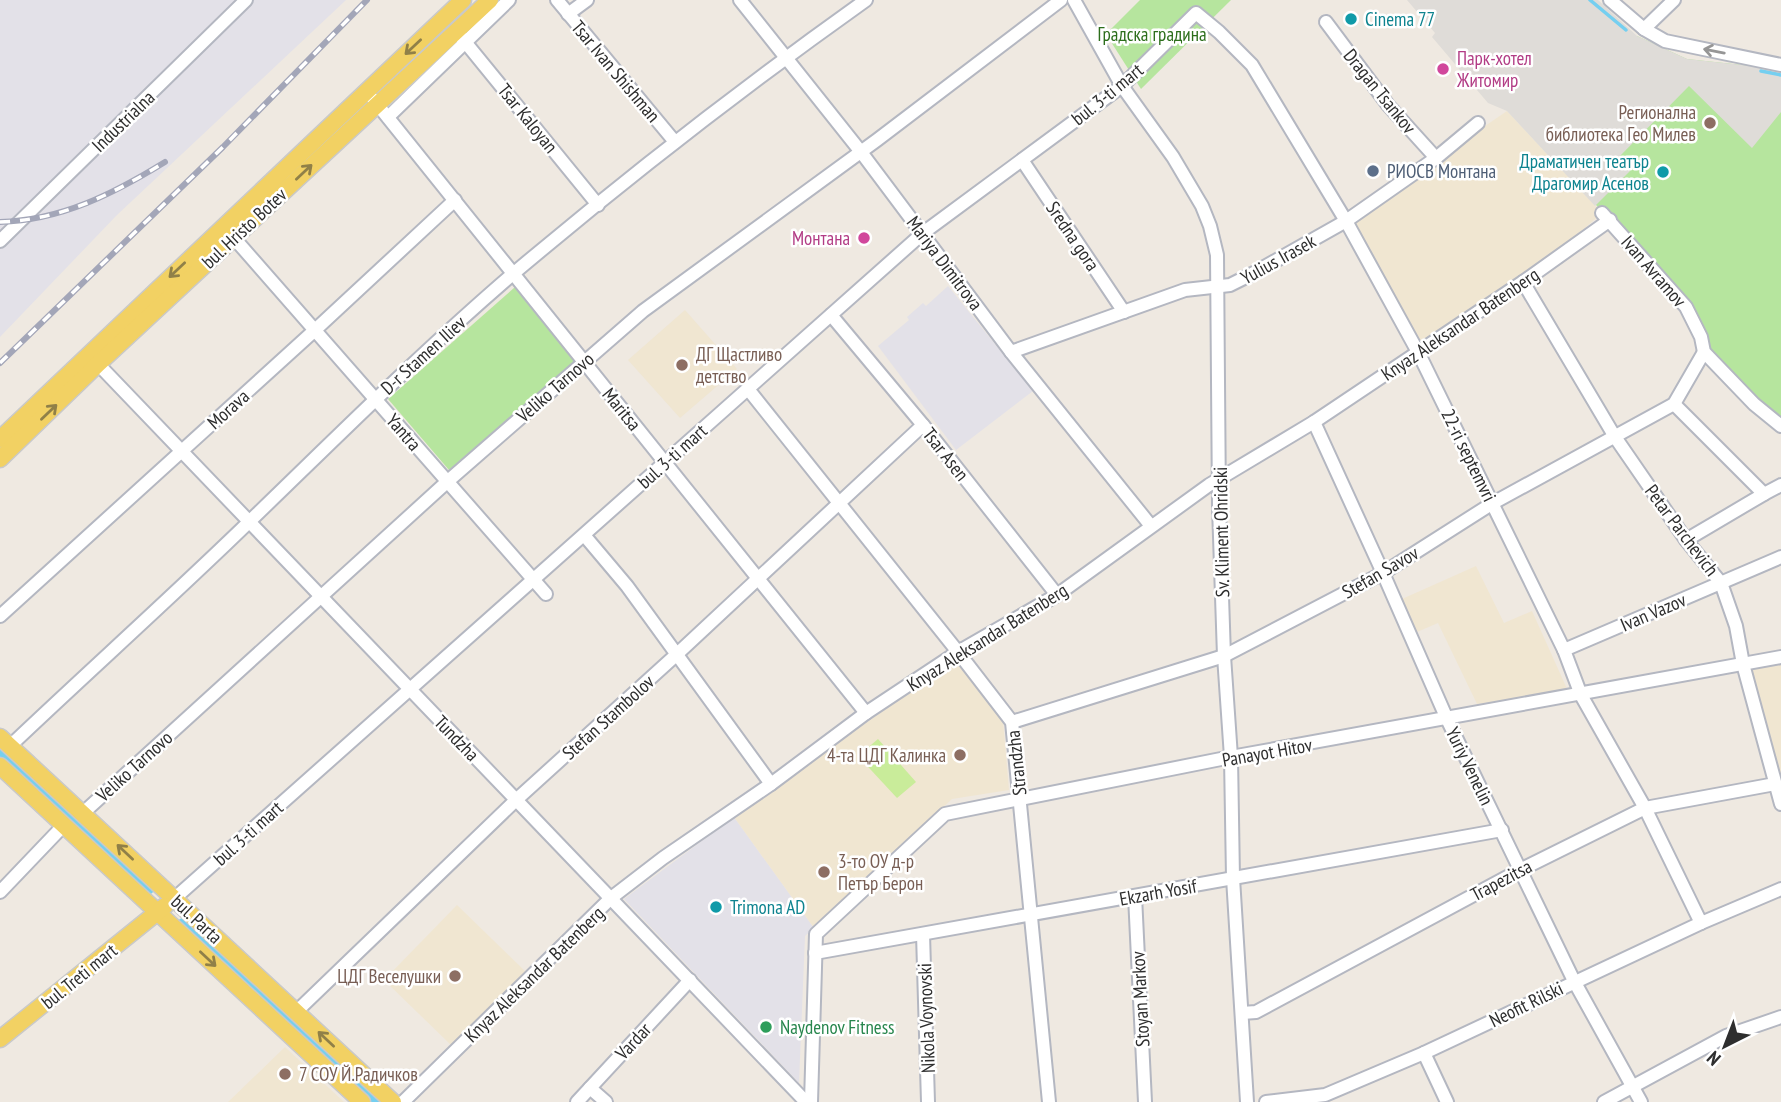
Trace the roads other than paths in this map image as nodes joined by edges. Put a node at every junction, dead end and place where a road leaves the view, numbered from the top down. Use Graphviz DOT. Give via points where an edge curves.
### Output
graph roads {
  1 [pos="246,0"];
  2 [pos="463,0"];
  3 [pos="490,0"];
  4 [pos="509,0"];
  5 [pos="557,0"];
  6 [pos="587,0"];
  7 [pos="740,0"];
  8 [pos="866,0"];
  9 [pos="1061,0"];
  10 [pos="1074,0"];
  11 [pos="1610,0"];
  12 [pos="1674,0"];
  13 [pos="1196,13"];
  14 [pos="568,14"];
  15 [pos="1326,22"];
  16 [pos="1644,29"];
  17 [pos="461,37"];
  18 [pos="785,58"];
  19 [pos="1781,65"];
  20 [pos="1122,86"];
  21 [pos="367,91"];
  22 [pos="383,111"];
  23 [pos="1478,123"];
  24 [pos="674,142"];
  25 [pos="861,152"];
  26 [pos="1436,158"];
  27 [pos="1022,160"];
  28 [pos="454,200"];
  29 [pos="598,205"];
  30 [pos="1606,217"];
  31 [pos="1346,221"];
  32 [pos="923,233"];
  33 [pos="234,238"];
  34 [pos="0,241"];
  35 [pos="514,274"];
  36 [pos="1523,282"];
  37 [pos="1218,287"];
  38 [pos="1124,312"];
  39 [pos="831,315"];
  40 [pos="315,330"];
  41 [pos="1011,352"];
  42 [pos="1418,352"];
  43 [pos="1704,352"];
  44 [pos="584,361"];
  45 [pos="103,369"];
  46 [pos="748,389"];
  47 [pos="375,399"];
  48 [pos="1674,404"];
  49 [pos="1314,422"];
  50 [pos="923,425"];
  51 [pos="1781,425"];
  52 [pos="1615,437"];
  53 [pos="0,439"];
  54 [pos="181,451"];
  55 [pos="0,459"];
  56 [pos="665,463"];
  57 [pos="1219,480"];
  58 [pos="447,481"];
  59 [pos="1781,485"];
  60 [pos="1764,494"];
  61 [pos="1493,503"];
  62 [pos="839,505"];
  63 [pos="250,522"];
  64 [pos="1151,526"];
  65 [pos="584,535"];
  66 [pos="1686,540"];
  67 [pos="1781,557"];
  68 [pos="1383,573"];
  69 [pos="534,579"];
  70 [pos="759,579"];
  71 [pos="1721,583"];
  72 [pos="546,594"];
  73 [pos="1057,595"];
  74 [pos="322,597"];
  75 [pos="0,616"];
  76 [pos="1564,650"];
  77 [pos="958,652"];
  78 [pos="676,655"];
  79 [pos="1224,656"];
  80 [pos="1781,657"];
  81 [pos="1743,664"];
  82 [pos="410,689"];
  83 [pos="1581,695"];
  84 [pos="866,713"];
  85 [pos="1447,719"];
  86 [pos="1012,722"];
  87 [pos="5,741"];
  88 [pos="1231,757"];
  89 [pos="0,766"];
  90 [pos="1775,783"];
  91 [pos="771,784"];
  92 [pos="1019,798"];
  93 [pos="516,800"];
  94 [pos="1781,804"];
  95 [pos="1645,808"];
  96 [pos="83,813"];
  97 [pos="64,825"];
  98 [pos="1502,831"];
  99 [pos="1522,869"];
  100 [pos="1233,878"];
  101 [pos="1781,889"];
  102 [pos="0,892"];
  103 [pos="1135,896"];
  104 [pos="175,898"];
  105 [pos="611,898"];
  106 [pos="158,912"];
  107 [pos="1031,914"];
  108 [pos="1700,923"];
  109 [pos="923,933"];
  110 [pos="815,953"];
  111 [pos="690,981"];
  112 [pos="1574,981"];
  113 [pos="296,1012"];
  114 [pos="1242,1013"];
  115 [pos="1781,1017"];
  116 [pos="2,1032"];
  117 [pos="1424,1054"];
  118 [pos="590,1088"];
  119 [pos="1634,1088"];
  120 [pos="362,1102"];
  121 [pos="393,1102"];
  122 [pos="403,1102"];
  123 [pos="577,1102"];
  124 [pos="606,1102"];
  125 [pos="808,1102"];
  126 [pos="928,1102"];
  127 [pos="1049,1102"];
  128 [pos="1145,1102"];
  129 [pos="1247,1102"];
  130 [pos="1266,1102"];
  131 [pos="1447,1102"];
  132 [pos="1604,1102"];
  133 [pos="1641,1102"];
  1 -- 34 [label="street, Industrialna"];
  2 -- 21 [label="main road, bul. Hristo Botev, one-way"];
  3 -- 17 [label="main road, bul. Hristo Botev"];
  4 -- 17 [label="street"];
  5 -- 14 [label="street, Tsar Ivan Shishman"];
  6 -- 14 [label="street"];
  7 -- 18 [label="street, Mariya Dimitrova"];
  8 -- 18 [label="street, D-r Stamen Iliev"];
  9 -- 25 [label="street, Veliko Tarnovo"];
  10 -- 20 [label="street, Sv. Kliment Ohridski"];
  11 -- 16 [label="street"];
  12 -- 16 [label="street"];
  13 -- 20 [label="street, bul. 3-ti mart"];
  13 -- 31 [label="street, 22-ri septemvri" via="1252,65"];
  14 -- 24 [label="street, Tsar Ivan Shishman"];
  15 -- 26 [label="street, Dragan Tsankov"];
  19 -- 16 [label="street, one-way" via="1665,41"];
  17 -- 22 [label="main road, bul. Hristo Botev"];
  17 -- 29 [label="street, Tsar Kaloyan"];
  18 -- 24 [label="street, D-r Stamen Iliev"];
  18 -- 25 [label="street, Mariya Dimitrova"];
  20 -- 27 [label="street, bul. 3-ti mart"];
  20 -- 37 [label="street, Sv. Kliment Ohridski" via="1202,206 1217,255"];
  21 -- 22 [label="street, Maritsa"];
  21 -- 53 [label="main road, bul. Hristo Botev, one-way"];
  22 -- 28 [label="street, Maritsa"];
  33 -- 22 [label="main road, bul. Hristo Botev, one-way"];
  23 -- 26 [label="street, Yulius Irasek"];
  24 -- 29 [label="street, D-r Stamen Iliev"];
  25 -- 32 [label="street, Mariya Dimitrova"];
  25 -- 44 [label="street, Veliko Tarnovo" via="643,311"];
  26 -- 31 [label="street, Yulius Irasek"];
  27 -- 32 [label="street, bul. 3-ti mart"];
  27 -- 38 [label="street, Sredna gora"];
  28 -- 35 [label="street, Maritsa"];
  28 -- 40 [label="street, Morava"];
  29 -- 35 [label="street, D-r Stamen Iliev"];
  30 -- 36 [label="street, Knyaz Aleksandar Batenberg"];
  30 -- 43 [label="street, Ivan Avramov" via="1686,307"];
  31 -- 37 [label="street, Yulius Irasek" via="1252,274"];
  31 -- 42 [label="street, 22-ri septemvri"];
  32 -- 39 [label="street, bul. 3-ti mart"];
  32 -- 41 [label="street, Mariya Dimitrova"];
  33 -- 40 [label="street, Yantra"];
  33 -- 45 [label="main road, bul. Hristo Botev"];
  35 -- 44 [label="street, Maritsa"];
  35 -- 47 [label="street, D-r Stamen Iliev"];
  36 -- 42 [label="street, Knyaz Aleksandar Batenberg"];
  36 -- 52 [label="street, Petar Parchevich"];
  37 -- 38 [label="street, Yulius Irasek" via="1185,290"];
  37 -- 57 [label="street, Sv. Kliment Ohridski"];
  38 -- 41 [label="street, Yulius Irasek"];
  39 -- 46 [label="street, bul. 3-ti mart"];
  39 -- 50 [label="street, Tsar Asen"];
  40 -- 47 [label="street, Yantra"];
  40 -- 54 [label="street, Morava"];
  41 -- 64 [label="street, Mariya Dimitrova"];
  42 -- 49 [label="street, Knyaz Aleksandar Batenberg"];
  42 -- 61 [label="street, 22-ri septemvri"];
  43 -- 48 [label="street"];
  43 -- 51 [label="street, Ivan Avramov"];
  44 -- 56 [label="street, Maritsa"];
  44 -- 58 [label="street, Veliko Tarnovo"];
  45 -- 54 [label="street, Tundzha"];
  55 -- 45 [label="main road, bul. Hristo Botev, one-way"];
  46 -- 56 [label="street, bul. 3-ti mart"];
  46 -- 62 [label="street, Strandzha"];
  47 -- 58 [label="street, Yantra"];
  47 -- 63 [label="street, D-r Stamen Iliev"];
  48 -- 52 [label="street, Stefan Savov"];
  48 -- 60 [label="street"];
  49 -- 57 [label="street, Knyaz Aleksandar Batenberg"];
  49 -- 68 [label="street, Yuriy Venelin"];
  50 -- 62 [label="street, Stefan Stambolov"];
  50 -- 73 [label="street, Tsar Asen"];
  52 -- 61 [label="street, Stefan Savov"];
  52 -- 66 [label="street, Petar Parchevich"];
  54 -- 63 [label="street, Tundzha"];
  54 -- 75 [label="street, Morava"];
  56 -- 65 [label="street, bul. 3-ti mart"];
  56 -- 70 [label="street, Maritsa"];
  57 -- 64 [label="street, Knyaz Aleksandar Batenberg"];
  57 -- 79 [label="street, Sv. Kliment Ohridski"];
  58 -- 69 [label="street, Yantra"];
  58 -- 74 [label="street, Veliko Tarnovo"];
  59 -- 60 [label="street"];
  60 -- 66 [label="street"];
  61 -- 68 [label="street, Stefan Savov"];
  61 -- 76 [label="street, 22-ri septemvri"];
  62 -- 70 [label="street, Stefan Stambolov"];
  62 -- 77 [label="street, Strandzha"];
  63 -- 74 [label="street, Tundzha"];
  63 -- 87 [label="street, D-r Stamen Iliev"];
  64 -- 73 [label="street, Knyaz Aleksandar Batenberg"];
  65 -- 69 [label="street, bul. 3-ti mart"];
  65 -- 78 [label="street"];
  66 -- 71 [label="street, Petar Parchevich"];
  67 -- 71 [label="street, Ivan Vazov"];
  68 -- 79 [label="street, Stefan Savov"];
  68 -- 85 [label="street, Yuriy Venelin"];
  69 -- 72 [label="street, Yantra"];
  69 -- 82 [label="street, bul. 3-ti mart"];
  70 -- 78 [label="street, Stefan Stambolov"];
  70 -- 84 [label="street, Maritsa"];
  71 -- 76 [label="street, Ivan Vazov"];
  71 -- 81 [label="street, Petar Parchevich"];
  73 -- 77 [label="street, Knyaz Aleksandar Batenberg"];
  74 -- 82 [label="street, Tundzha"];
  74 -- 96 [label="street, Veliko Tarnovo"];
  76 -- 83 [label="street, 22-ri septemvri"];
  77 -- 84 [label="street, Knyaz Aleksandar Batenberg"];
  77 -- 86 [label="street, Strandzha"];
  78 -- 91 [label="street"];
  78 -- 93 [label="street, Stefan Stambolov"];
  79 -- 86 [label="street, Stefan Savov"];
  79 -- 88 [label="street, Sv. Kliment Ohridski"];
  80 -- 81 [label="street, Panayot Hitov"];
  81 -- 83 [label="street, Panayot Hitov"];
  81 -- 90 [label="street, Petar Parchevich"];
  82 -- 93 [label="street, Tundzha"];
  82 -- 104 [label="street, bul. 3-ti mart"];
  83 -- 85 [label="street, Panayot Hitov"];
  83 -- 95 [label="street, 22-ri septemvri"];
  84 -- 91 [label="street, Knyaz Aleksandar Batenberg"];
  85 -- 88 [label="street, Panayot Hitov"];
  85 -- 98 [label="street, Yuriy Venelin"];
  86 -- 92 [label="street, Strandzha"];
  87 -- 96 [label="main road, bul. Parta"];
  88 -- 92 [label="street, Panayot Hitov"];
  88 -- 100 [label="street, Sv. Kliment Ohridski"];
  89 -- 97 [label="main road, bul. Parta"];
  90 -- 94 [label="street, Petar Parchevich"];
  90 -- 95 [label="street, Trapezitsa"];
  91 -- 105 [label="street, Knyaz Aleksandar Batenberg"];
  92 -- 107 [label="street, Strandzha"];
  92 -- 110 [label="street, Panayot Hitov" via="941,816 816,934"];
  93 -- 105 [label="street, Tundzha"];
  93 -- 113 [label="street, Stefan Stambolov"];
  95 -- 99 [label="street, Trapezitsa"];
  95 -- 108 [label="street, 22-ri septemvri"];
  104 -- 96 [label="main road, bul. Parta, one-way"];
  97 -- 102 [label="street"];
  97 -- 106 [label="main road, bul. Parta"];
  98 -- 99 [label="street, Yuriy Venelin"];
  98 -- 100 [label="street, Ekzarh Yosif"];
  99 -- 112 [label="street, Yuriy Venelin"];
  99 -- 114 [label="street, Trapezitsa" via="1256,1012"];
  100 -- 103 [label="street, Ekzarh Yosif"];
  100 -- 114 [label="street, Sv. Kliment Ohridski"];
  101 -- 108 [label="street, Neofit Rilski"];
  103 -- 107 [label="street, Ekzarh Yosif"];
  103 -- 128 [label="street, Stoyan Markov"];
  104 -- 106 [label="main road, bul. 3-ti mart"];
  104 -- 113 [label="main road, bul. Parta"];
  105 -- 111 [label="street, Tundzha"];
  105 -- 122 [label="street, Knyaz Aleksandar Batenberg"];
  106 -- 116 [label="main road, bul. Treti mart"];
  106 -- 120 [label="main road, bul. Parta, one-way"];
  107 -- 109 [label="street, Ekzarh Yosif"];
  107 -- 127 [label="street, Strandzha"];
  108 -- 112 [label="street, Neofit Rilski"];
  109 -- 110 [label="street, Ekzarh Yosif"];
  109 -- 126 [label="street, Nikola Voynovski"];
  110 -- 125 [label="street"];
  111 -- 118 [label="street, Vardar"];
  111 -- 125 [label="street, Tundzha"];
  112 -- 117 [label="street, Neofit Rilski"];
  112 -- 119 [label="street, Yuriy Venelin"];
  121 -- 113 [label="main road, bul. Parta, one-way"];
  114 -- 129 [label="street, Sv. Kliment Ohridski"];
  115 -- 119 [label="street" via="1726,1036"];
  117 -- 130 [label="street, Neofit Rilski" via="1325,1095"];
  117 -- 131 [label="street"];
  118 -- 123 [label="street, Vardar"];
  118 -- 124 [label="street"];
  119 -- 132 [label="street"];
  119 -- 133 [label="street, Yuriy Venelin"];
}
